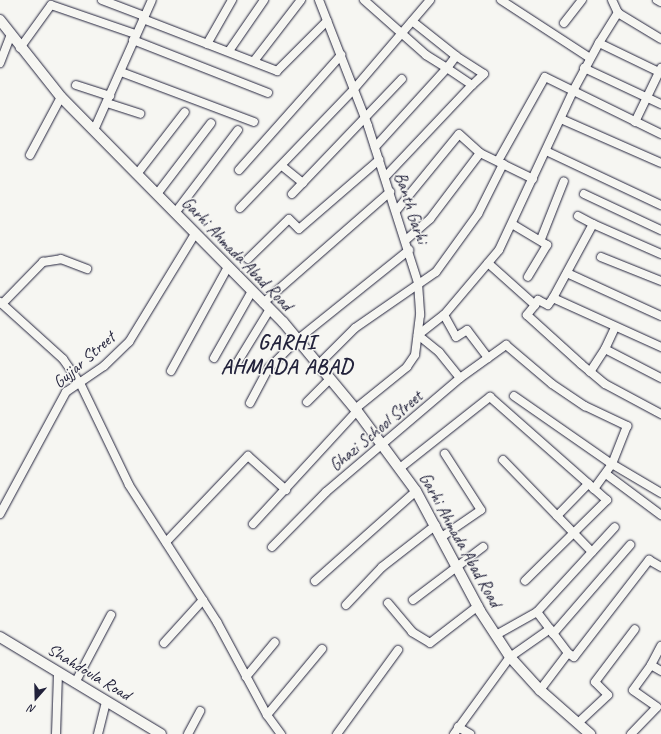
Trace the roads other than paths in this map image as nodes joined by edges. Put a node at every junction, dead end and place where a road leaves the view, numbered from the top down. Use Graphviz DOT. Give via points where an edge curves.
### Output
graph roads {
  1 [pos="102,0"];
  2 [pos="152,0"];
  3 [pos="232,0"];
  4 [pos="264,0"];
  5 [pos="302,0"];
  6 [pos="319,0"];
  7 [pos="364,0"];
  8 [pos="430,0"];
  9 [pos="502,0"];
  10 [pos="582,0"];
  11 [pos="612,0"];
  12 [pos="657,0"];
  13 [pos="661,2"];
  14 [pos="618,13"];
  15 [pos="144,18"];
  16 [pos="0,20"];
  17 [pos="327,21"];
  18 [pos="412,21"];
  19 [pos="564,23"];
  20 [pos="402,33"];
  21 [pos="11,35"];
  22 [pos="134,37"];
  23 [pos="661,39"];
  24 [pos="599,43"];
  25 [pos="207,44"];
  26 [pos="20,48"];
  27 [pos="229,51"];
  28 [pos="341,55"];
  29 [pos="456,56"];
  30 [pos="590,58"];
  31 [pos="254,61"];
  32 [pos="0,63"];
  33 [pos="446,68"];
  34 [pos="584,68"];
  35 [pos="660,71"];
  36 [pos="121,72"];
  37 [pos="402,79"];
  38 [pos="76,85"];
  39 [pos="472,85"];
  40 [pos="354,88"];
  41 [pos="572,91"];
  42 [pos="268,93"];
  43 [pos="61,97"];
  44 [pos="646,98"];
  45 [pos="108,100"];
  46 [pos="661,104"];
  47 [pos="186,112"];
  48 [pos="140,114"];
  49 [pos="561,119"];
  50 [pos="366,120"];
  51 [pos="254,122"];
  52 [pos="636,122"];
  53 [pos="211,123"];
  54 [pos="94,130"];
  55 [pos="238,130"];
  56 [pos="661,134"];
  57 [pos="375,146"];
  58 [pos="546,151"];
  59 [pos="480,153"];
  60 [pos="30,155"];
  61 [pos="380,160"];
  62 [pos="501,163"];
  63 [pos="661,163"];
  64 [pos="282,166"];
  65 [pos="239,170"];
  66 [pos="137,174"];
  67 [pos="385,177"];
  68 [pos="533,179"];
  69 [pos="564,181"];
  70 [pos="303,183"];
  71 [pos="390,192"];
  72 [pos="157,194"];
  73 [pos="292,194"];
  74 [pos="584,194"];
  75 [pos="661,205"];
  76 [pos="240,208"];
  77 [pos="396,211"];
  78 [pos="175,213"];
  79 [pos="578,216"];
  80 [pos="512,224"];
  81 [pos="593,224"];
  82 [pos="661,230"];
  83 [pos="195,234"];
  84 [pos="541,239"];
  85 [pos="406,240"];
  86 [pos="409,250"];
  87 [pos="661,254"];
  88 [pos="601,257"];
  89 [pos="248,259"];
  90 [pos="488,263"];
  91 [pos="228,267"];
  92 [pos="87,269"];
  93 [pos="567,273"];
  94 [pos="528,277"];
  95 [pos="661,281"];
  96 [pos="418,283"];
  97 [pos="252,291"];
  98 [pos="554,298"];
  99 [pos="1,303"];
  100 [pos="535,305"];
  101 [pos="266,306"];
  102 [pos="444,315"];
  103 [pos="661,316"];
  104 [pos="615,328"];
  105 [pos="418,335"];
  106 [pos="297,340"];
  107 [pos="661,347"];
  108 [pos="605,350"];
  109 [pos="214,358"];
  110 [pos="488,358"];
  111 [pos="237,363"];
  112 [pos="318,365"];
  113 [pos="171,371"];
  114 [pos="590,372"];
  115 [pos="460,378"];
  116 [pos="661,378"];
  117 [pos="330,379"];
  118 [pos="80,383"];
  119 [pos="514,396"];
  120 [pos="307,402"];
  121 [pos="250,403"];
  122 [pos="356,410"];
  123 [pos="661,414"];
  124 [pos="382,444"];
  125 [pos="445,454"];
  126 [pos="502,460"];
  127 [pos="612,464"];
  128 [pos="400,468"];
  129 [pos="606,474"];
  130 [pos="591,486"];
  131 [pos="286,490"];
  132 [pos="416,491"];
  133 [pos="661,493"];
  134 [pos="0,514"];
  135 [pos="661,515"];
  136 [pos="556,516"];
  137 [pos="254,524"];
  138 [pos="436,525"];
  139 [pos="615,527"];
  140 [pos="574,533"];
  141 [pos="443,536"];
  142 [pos="166,542"];
  143 [pos="630,545"];
  144 [pos="483,546"];
  145 [pos="272,547"];
  146 [pos="592,552"];
  147 [pos="457,564"];
  148 [pos="661,567"];
  149 [pos="315,581"];
  150 [pos="526,581"];
  151 [pos="203,600"];
  152 [pos="413,600"];
  153 [pos="388,603"];
  154 [pos="346,605"];
  155 [pos="478,606"];
  156 [pos="537,612"];
  157 [pos="111,615"];
  158 [pos="635,629"];
  159 [pos="552,632"];
  160 [pos="496,635"];
  161 [pos="0,637"];
  162 [pos="275,642"];
  163 [pos="164,643"];
  164 [pos="661,646"];
  165 [pos="322,649"];
  166 [pos="398,650"];
  167 [pos="568,653"];
  168 [pos="510,656"];
  169 [pos="651,665"];
  170 [pos="661,671"];
  171 [pos="58,673"];
  172 [pos="246,677"];
  173 [pos="75,683"];
  174 [pos="540,690"];
  175 [pos="106,702"];
  176 [pos="659,709"];
  177 [pos="200,711"];
  178 [pos="266,715"];
  179 [pos="578,723"];
  180 [pos="456,731"];
  181 [pos="56,734"];
  182 [pos="98,734"];
  183 [pos="161,734"];
  184 [pos="188,734"];
  185 [pos="281,734"];
  186 [pos="337,734"];
  187 [pos="470,734"];
  188 [pos="590,734"];
  189 [pos="631,734"];
  1 -- 15 [label="street"];
  2 -- 15 [label="street"];
  3 -- 25 [label="street"];
  4 -- 27 [label="street"];
  5 -- 31 [label="street"];
  6 -- 17 [label="street, Banth Garhi"];
  7 -- 20 [label="street"];
  8 -- 18 [label="street"];
  9 -- 30 [label="street"];
  10 -- 19 [label="street"];
  11 -- 14 [label="street"];
  12 -- 13 [label="street"];
  14 -- 23 [label="street"];
  14 -- 24 [label="street"];
  15 -- 22 [label="street"];
  15 -- 25 [label="street"];
  16 -- 21 [label="street, Garhi Ahmada Abad Road"];
  17 -- 28 [label="street, Banth Garhi"];
  17 -- 31 [label="street" via="277,71"];
  18 -- 20 [label="street"];
  18 -- 29 [label="street"];
  20 -- 33 [label="street"];
  20 -- 40 [label="street"];
  21 -- 26 [label="street, Garhi Ahmada Abad Road"];
  21 -- 32 [label="street"];
  22 -- 26 [label="street" via="51,5"];
  22 -- 36 [label="street"];
  22 -- 42 [label="street"];
  24 -- 30 [label="street"];
  24 -- 35 [label="street"];
  25 -- 27 [label="street"];
  26 -- 43 [label="street, Garhi Ahmada Abad Road"];
  27 -- 31 [label="street"];
  28 -- 40 [label="street, Banth Garhi"];
  28 -- 65 [label="street"];
  29 -- 33 [label="street"];
  29 -- 39 [label="street" via="484,74"];
  30 -- 34 [label="street"];
  33 -- 39 [label="street"];
  33 -- 57 [label="street"];
  34 -- 41 [label="street"];
  34 -- 44 [label="street"];
  35 -- 44 [label="street"];
  36 -- 45 [label="street"];
  36 -- 51 [label="street"];
  37 -- 50 [label="street"];
  38 -- 45 [label="street"];
  39 -- 67 [label="street"];
  40 -- 50 [label="street, Banth Garhi"];
  40 -- 64 [label="street"];
  41 -- 49 [label="street"];
  41 -- 52 [label="street"];
  41 -- 62 [label="street" via="546,77"];
  43 -- 54 [label="street, Garhi Ahmada Abad Road"];
  43 -- 60 [label="street"];
  44 -- 46 [label="street"];
  44 -- 52 [label="street"];
  45 -- 48 [label="street"];
  45 -- 54 [label="street"];
  47 -- 66 [label="street"];
  49 -- 58 [label="street"];
  49 -- 63 [label="street"];
  50 -- 57 [label="street, Banth Garhi"];
  50 -- 70 [label="street"];
  52 -- 56 [label="street"];
  53 -- 72 [label="street"];
  54 -- 66 [label="street, Garhi Ahmada Abad Road"];
  55 -- 78 [label="street"];
  57 -- 61 [label="street, Banth Garhi"];
  58 -- 68 [label="street"];
  58 -- 75 [label="street"];
  59 -- 62 [label="street"];
  59 -- 77 [label="street" via="459,134"];
  59 -- 85 [label="street" via="430,219"];
  61 -- 67 [label="street, Banth Garhi"];
  61 -- 89 [label="street" via="299,229 289,218"];
  62 -- 68 [label="street"];
  62 -- 96 [label="street" via="478,214 436,272"];
  64 -- 70 [label="street"];
  64 -- 76 [label="street"];
  66 -- 72 [label="street, Garhi Ahmada Abad Road"];
  67 -- 71 [label="street, Banth Garhi"];
  68 -- 80 [label="street"];
  69 -- 84 [label="street"];
  70 -- 73 [label="street"];
  71 -- 77 [label="street, Banth Garhi"];
  71 -- 101 [label="street"];
  72 -- 78 [label="street, Garhi Ahmada Abad Road"];
  74 -- 82 [label="street"];
  77 -- 85 [label="street, Banth Garhi"];
  78 -- 83 [label="street, Garhi Ahmada Abad Road"];
  79 -- 81 [label="street"];
  80 -- 84 [label="street"];
  80 -- 90 [label="street"];
  81 -- 87 [label="street"];
  81 -- 93 [label="street"];
  83 -- 91 [label="street, Garhi Ahmada Abad Road"];
  83 -- 118 [label="street, Gujjar Street" via="129,342"];
  84 -- 94 [label="street" via="547,245"];
  85 -- 86 [label="street, Banth Garhi"];
  86 -- 96 [label="street, Banth Garhi"];
  86 -- 106 [label="street"];
  88 -- 95 [label="street"];
  90 -- 100 [label="street"];
  90 -- 102 [label="street"];
  91 -- 97 [label="street, Garhi Ahmada Abad Road"];
  91 -- 113 [label="street"];
  92 -- 99 [label="street" via="61,259 43,262"];
  93 -- 98 [label="street"];
  93 -- 103 [label="street"];
  96 -- 105 [label="street, Banth Garhi"];
  96 -- 112 [label="street" via="355,328"];
  97 -- 101 [label="street, Garhi Ahmada Abad Road"];
  97 -- 109 [label="street"];
  98 -- 100 [label="street" via="548,305 538,300"];
  98 -- 104 [label="street"];
  99 -- 118 [label="street" via="63,359"];
  100 -- 114 [label="street" via="527,314"];
  101 -- 106 [label="street, Garhi Ahmada Abad Road"];
  101 -- 111 [label="street"];
  102 -- 105 [label="street"];
  102 -- 110 [label="street" via="456,337 467,330"];
  104 -- 107 [label="street"];
  104 -- 108 [label="street"];
  105 -- 115 [label="street" via="439,352"];
  105 -- 122 [label="street, Banth Garhi" via="415,355 407,367"];
  106 -- 112 [label="street, Garhi Ahmada Abad Road"];
  106 -- 121 [label="street" via="269,368"];
  108 -- 114 [label="street"];
  108 -- 116 [label="street"];
  110 -- 115 [label="street, Ghazi School Street"];
  110 -- 127 [label="street, Ghazi School Street" via="506,345 552,384 585,406 627,426"];
  112 -- 117 [label="street, Garhi Ahmada Abad Road"];
  114 -- 123 [label="street" via="605,384"];
  115 -- 124 [label="street, Ghazi School Street"];
  117 -- 120 [label="street"];
  117 -- 122 [label="street, Garhi Ahmada Abad Road"];
  118 -- 134 [label="street, Gujjar Street" via="66,392 56,407"];
  118 -- 142 [label="street" via="129,485"];
  119 -- 127 [label="street"];
  122 -- 124 [label="street, Garhi Ahmada Abad Road"];
  122 -- 131 [label="street, Banth Garhi"];
  124 -- 128 [label="street, Garhi Ahmada Abad Road"];
  124 -- 145 [label="street, Ghazi School Street" via="326,492"];
  125 -- 141 [label="street" via="481,510"];
  126 -- 136 [label="street"];
  127 -- 129 [label="street"];
  127 -- 133 [label="street"];
  128 -- 130 [label="street" via="490,397"];
  128 -- 132 [label="street, Garhi Ahmada Abad Road"];
  129 -- 130 [label="street"];
  129 -- 135 [label="street"];
  130 -- 136 [label="street"];
  130 -- 140 [label="street" via="608,500"];
  131 -- 137 [label="street, Banth Garhi"];
  131 -- 142 [label="street" via="248,456"];
  132 -- 138 [label="street, Garhi Ahmada Abad Road"];
  132 -- 149 [label="street"];
  136 -- 140 [label="street"];
  138 -- 141 [label="street, Garhi Ahmada Abad Road"];
  138 -- 154 [label="street" via="382,567"];
  139 -- 146 [label="street"];
  140 -- 146 [label="street"];
  140 -- 150 [label="street"];
  141 -- 147 [label="street, Garhi Ahmada Abad Road"];
  142 -- 151 [label="street"];
  143 -- 159 [label="street"];
  144 -- 147 [label="street"];
  146 -- 156 [label="street"];
  147 -- 152 [label="street"];
  147 -- 155 [label="street, Garhi Ahmada Abad Road"];
  148 -- 167 [label="street" via="649,560 574,657"];
  151 -- 163 [label="street"];
  151 -- 172 [label="street"];
  153 -- 155 [label="street" via="412,632 430,643"];
  155 -- 160 [label="street, Garhi Ahmada Abad Road"];
  156 -- 159 [label="street"];
  156 -- 160 [label="street"];
  157 -- 173 [label="street"];
  158 -- 179 [label="street" via="595,682 608,694"];
  159 -- 167 [label="street"];
  159 -- 168 [label="street"];
  160 -- 168 [label="street, Garhi Ahmada Abad Road"];
  161 -- 171 [label="street, Shahdoula Road"];
  162 -- 172 [label="street"];
  164 -- 169 [label="street"];
  165 -- 178 [label="street"];
  166 -- 186 [label="street"];
  167 -- 174 [label="street"];
  168 -- 174 [label="street, Garhi Ahmada Abad Road"];
  168 -- 180 [label="street"];
  169 -- 170 [label="street"];
  169 -- 176 [label="street" via="634,690"];
  171 -- 173 [label="street, Shahdoula Road"];
  171 -- 181 [label="street"];
  172 -- 178 [label="street"];
  173 -- 175 [label="street, Shahdoula Road"];
  174 -- 179 [label="street, Garhi Ahmada Abad Road"];
  175 -- 182 [label="street"];
  175 -- 183 [label="street, Shahdoula Road"];
  176 -- 189 [label="street"];
  177 -- 184 [label="street"];
  178 -- 185 [label="street"];
  179 -- 188 [label="street, Garhi Ahmada Abad Road"];
  180 -- 187 [label="street"];
}
